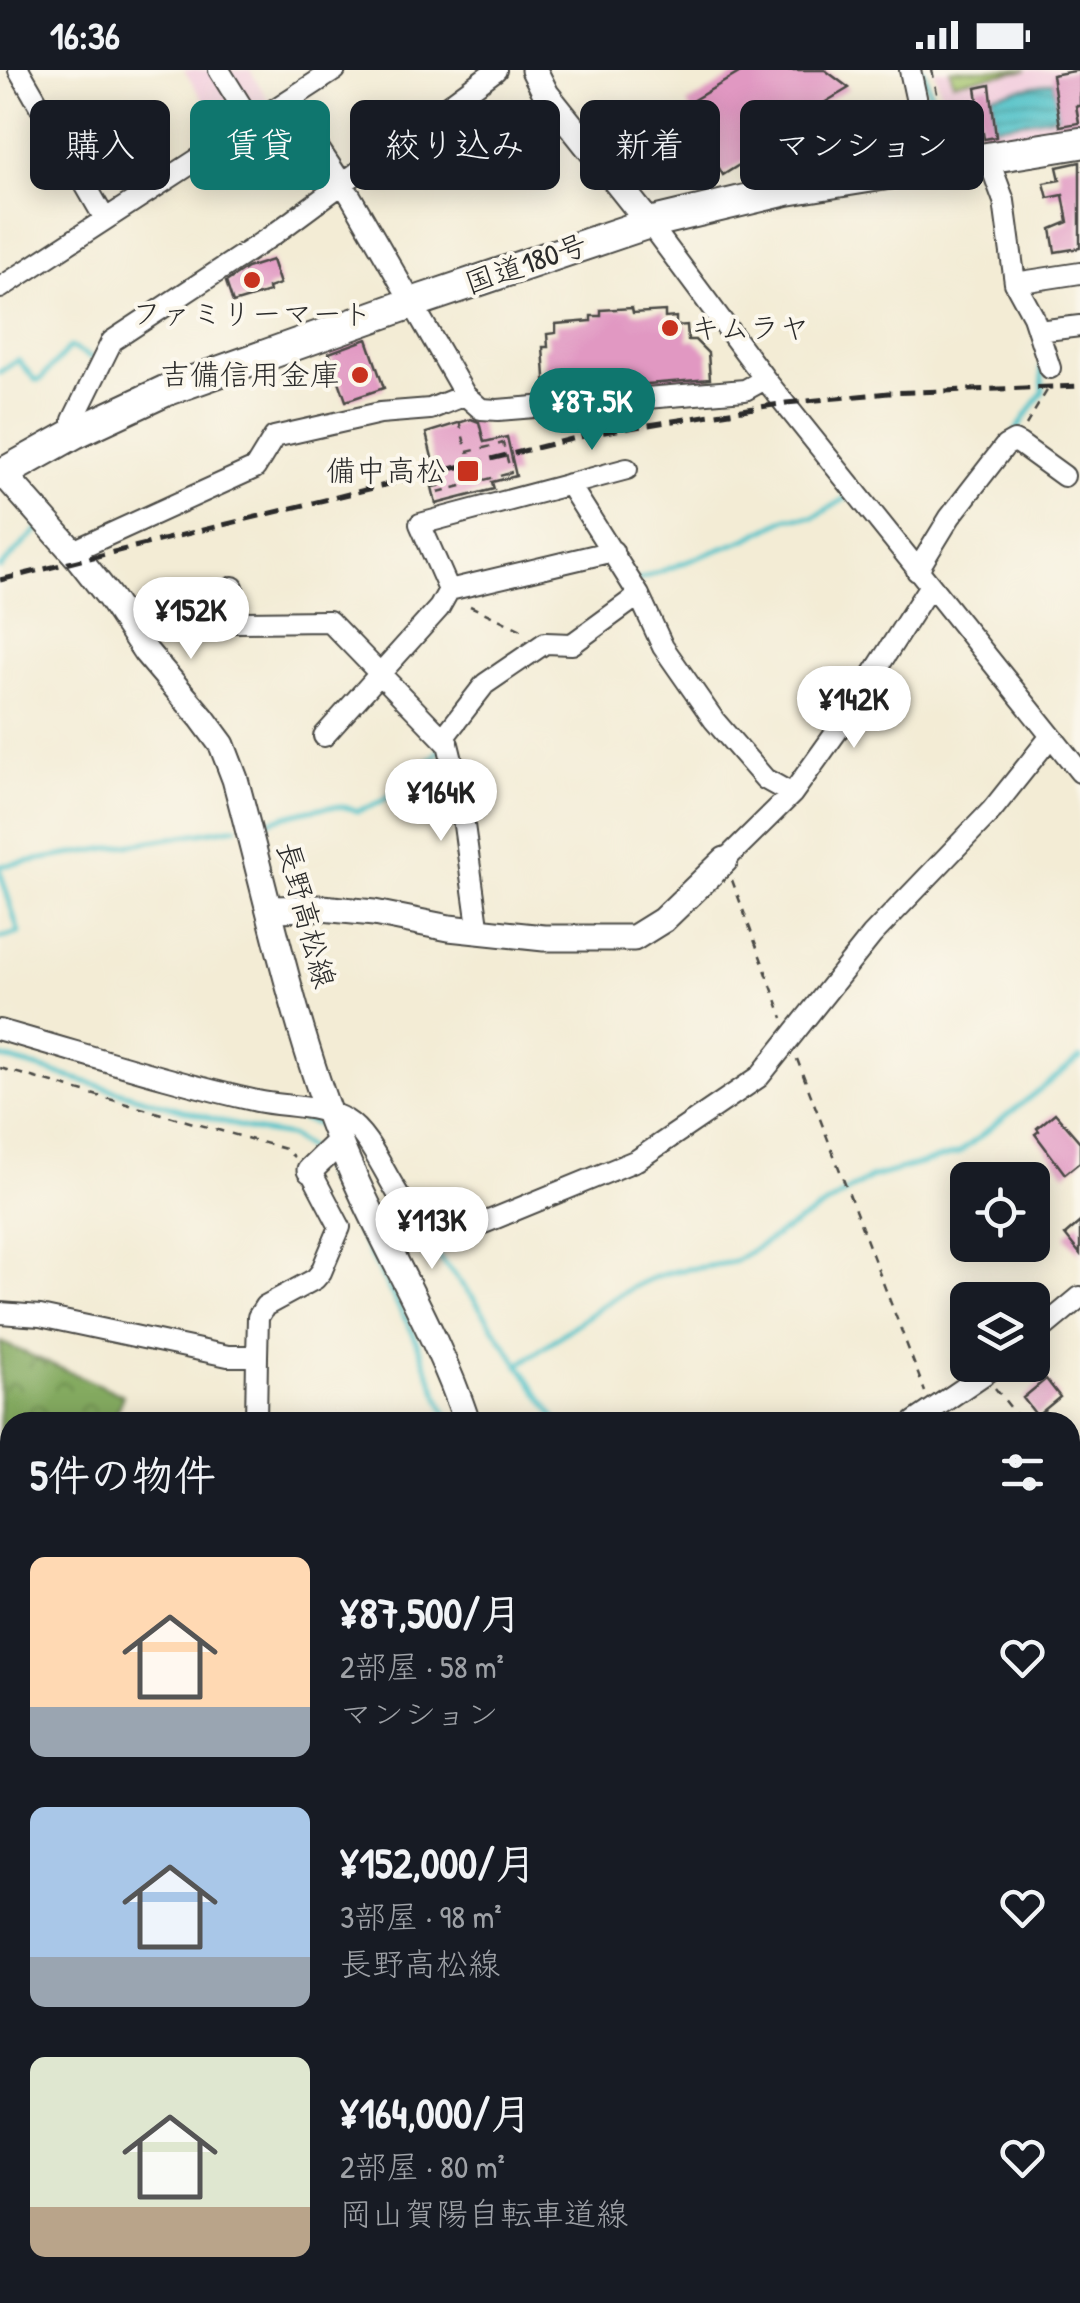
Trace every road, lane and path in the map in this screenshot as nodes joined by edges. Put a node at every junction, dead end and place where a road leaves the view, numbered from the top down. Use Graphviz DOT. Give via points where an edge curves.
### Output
graph roads {
  1 [pos="18,70"];
  2 [pos="219,70"];
  3 [pos="334,70"];
  4 [pos="496,70"];
  5 [pos="534,70"];
  6 [pos="910,70"];
  7 [pos="932,70"];
  8 [pos="237,100"];
  9 [pos="289,100"];
  10 [pos="916,100"];
  11 [pos="938,100"];
  12 [pos="1080,144"];
  13 [pos="984,159"];
  14 [pos="190,164"];
  15 [pos="330,168"];
  16 [pos="984,169"];
  17 [pos="341,185"];
  18 [pos="787,190"];
  19 [pos="104,219"];
  20 [pos="649,223"];
  21 [pos="1080,273"];
  22 [pos="1014,276"];
  23 [pos="0,288"];
  24 [pos="412,303"];
  25 [pos="1080,326"];
  26 [pos="1038,331"];
  27 [pos="1050,368"];
  28 [pos="765,379"];
  29 [pos="465,395"];
  30 [pos="75,432"];
  31 [pos="1014,441"];
  32 [pos="627,469"];
  33 [pos="1,473"];
  34 [pos="1064,476"];
  35 [pos="569,484"];
  36 [pos="438,492"];
  37 [pos="613,551"];
  38 [pos="73,552"];
  39 [pos="924,586"];
  40 [pos="233,587"];
  41 [pos="635,588"];
  42 [pos="447,594"];
  43 [pos="545,644"];
  44 [pos="380,672"];
  45 [pos="324,736"];
  46 [pos="446,740"];
  47 [pos="1058,742"];
  48 [pos="1080,772"];
  49 [pos="792,794"];
  50 [pos="725,860"];
  51 [pos="270,909"];
  52 [pos="479,932"];
  53 [pos="0,1030"];
  54 [pos="0,1068"];
  55 [pos="328,1113"];
  56 [pos="322,1159"];
  57 [pos="845,1185"];
  58 [pos="1080,1298"];
  59 [pos="0,1313"];
  60 [pos="1050,1322"];
  61 [pos="257,1356"];
  62 [pos="974,1382"];
  63 [pos="999,1382"];
  64 [pos="932,1410"];
  65 [pos="256,1412"];
  66 [pos="463,1412"];
  67 [pos="929,1412"];
  68 [pos="1016,1412"];
  1 -- 19 [label="street"];
  2 -- 8 [label="street"];
  3 -- 9 [label="street"];
  4 -- 17 [label="street"];
  5 -- 20 [label="main road"];
  6 -- 10 [label="street"];
  7 -- 11 [label="path"];
  12 -- 13 [label="highway, 国道180号"];
  14 -- 19 [label="street"];
  15 -- 17 [label="street"];
  16 -- 22 [label="street" via="1004,201"];
  17 -- 24 [label="street"];
  17 -- 30 [label="street" via="112,341 74,420"];
  18 -- 20 [label="highway, 国道180号"];
  19 -- 23 [label="street"];
  20 -- 24 [label="highway, 国道180号"];
  20 -- 28 [label="street"];
  21 -- 22 [label="street"];
  22 -- 26 [label="street"];
  24 -- 29 [label="street"];
  24 -- 30 [label="highway, 国道180号" via="164,392"];
  25 -- 26 [label="street"];
  26 -- 27 [label="street"];
  27 -- 31 [label="path" via="1048,392"];
  28 -- 29 [label="street" via="744,390 498,410 481,409"];
  28 -- 39 [label="street"];
  29 -- 36 [label="path, bridge" via="458,417 466,452 503,443 511,473"];
  29 -- 38 [label="street" via="430,409 380,413 274,438 255,468"];
  30 -- 33 [label="highway, 国道180号"];
  31 -- 34 [label="street"];
  31 -- 39 [label="street" via="969,491"];
  32 -- 35 [label="street"];
  33 -- 38 [label="main road, 長野高松線"];
  35 -- 37 [label="street"];
  35 -- 42 [label="street" via="420,524"];
  37 -- 41 [label="street"];
  37 -- 42 [label="street"];
  38 -- 51 [label="main road, 長野高松線" via="222,745"];
  39 -- 47 [label="street"];
  39 -- 49 [label="street"];
  40 -- 44 [label="street" via="235,622 329,621"];
  41 -- 43 [label="street" via="572,644"];
  41 -- 49 [label="street" via="664,647 714,720 765,779"];
  42 -- 43 [label="path"];
  42 -- 44 [label="street"];
  43 -- 46 [label="street" via="485,684"];
  44 -- 45 [label="street"];
  44 -- 46 [label="street"];
  46 -- 52 [label="street"];
  47 -- 48 [label="street"];
  47 -- 55 [label="street" via="872,935 759,1077 637,1160 444,1236 402,1200 360,1130"];
  49 -- 50 [label="street"];
  50 -- 52 [label="main road" via="663,920 634,938"];
  51 -- 52 [label="main road" via="374,913"];
  51 -- 55 [label="main road, 長野高松線"];
  53 -- 55 [label="street" via="258,1101"];
  54 -- 56 [label="path"];
  55 -- 56 [label="main road, 長野高松線"];
  56 -- 61 [label="street" via="340,1227 314,1280 265,1306 258,1317"];
  56 -- 66 [label="main road, 長野高松線" via="375,1223 424,1316"];
  57 -- 64 [label="path"];
  58 -- 60 [label="street"];
  59 -- 61 [label="street"];
  61 -- 65 [label="street"];
  62 -- 64 [label="street"];
  63 -- 68 [label="path"];
  64 -- 67 [label="street"];
}
